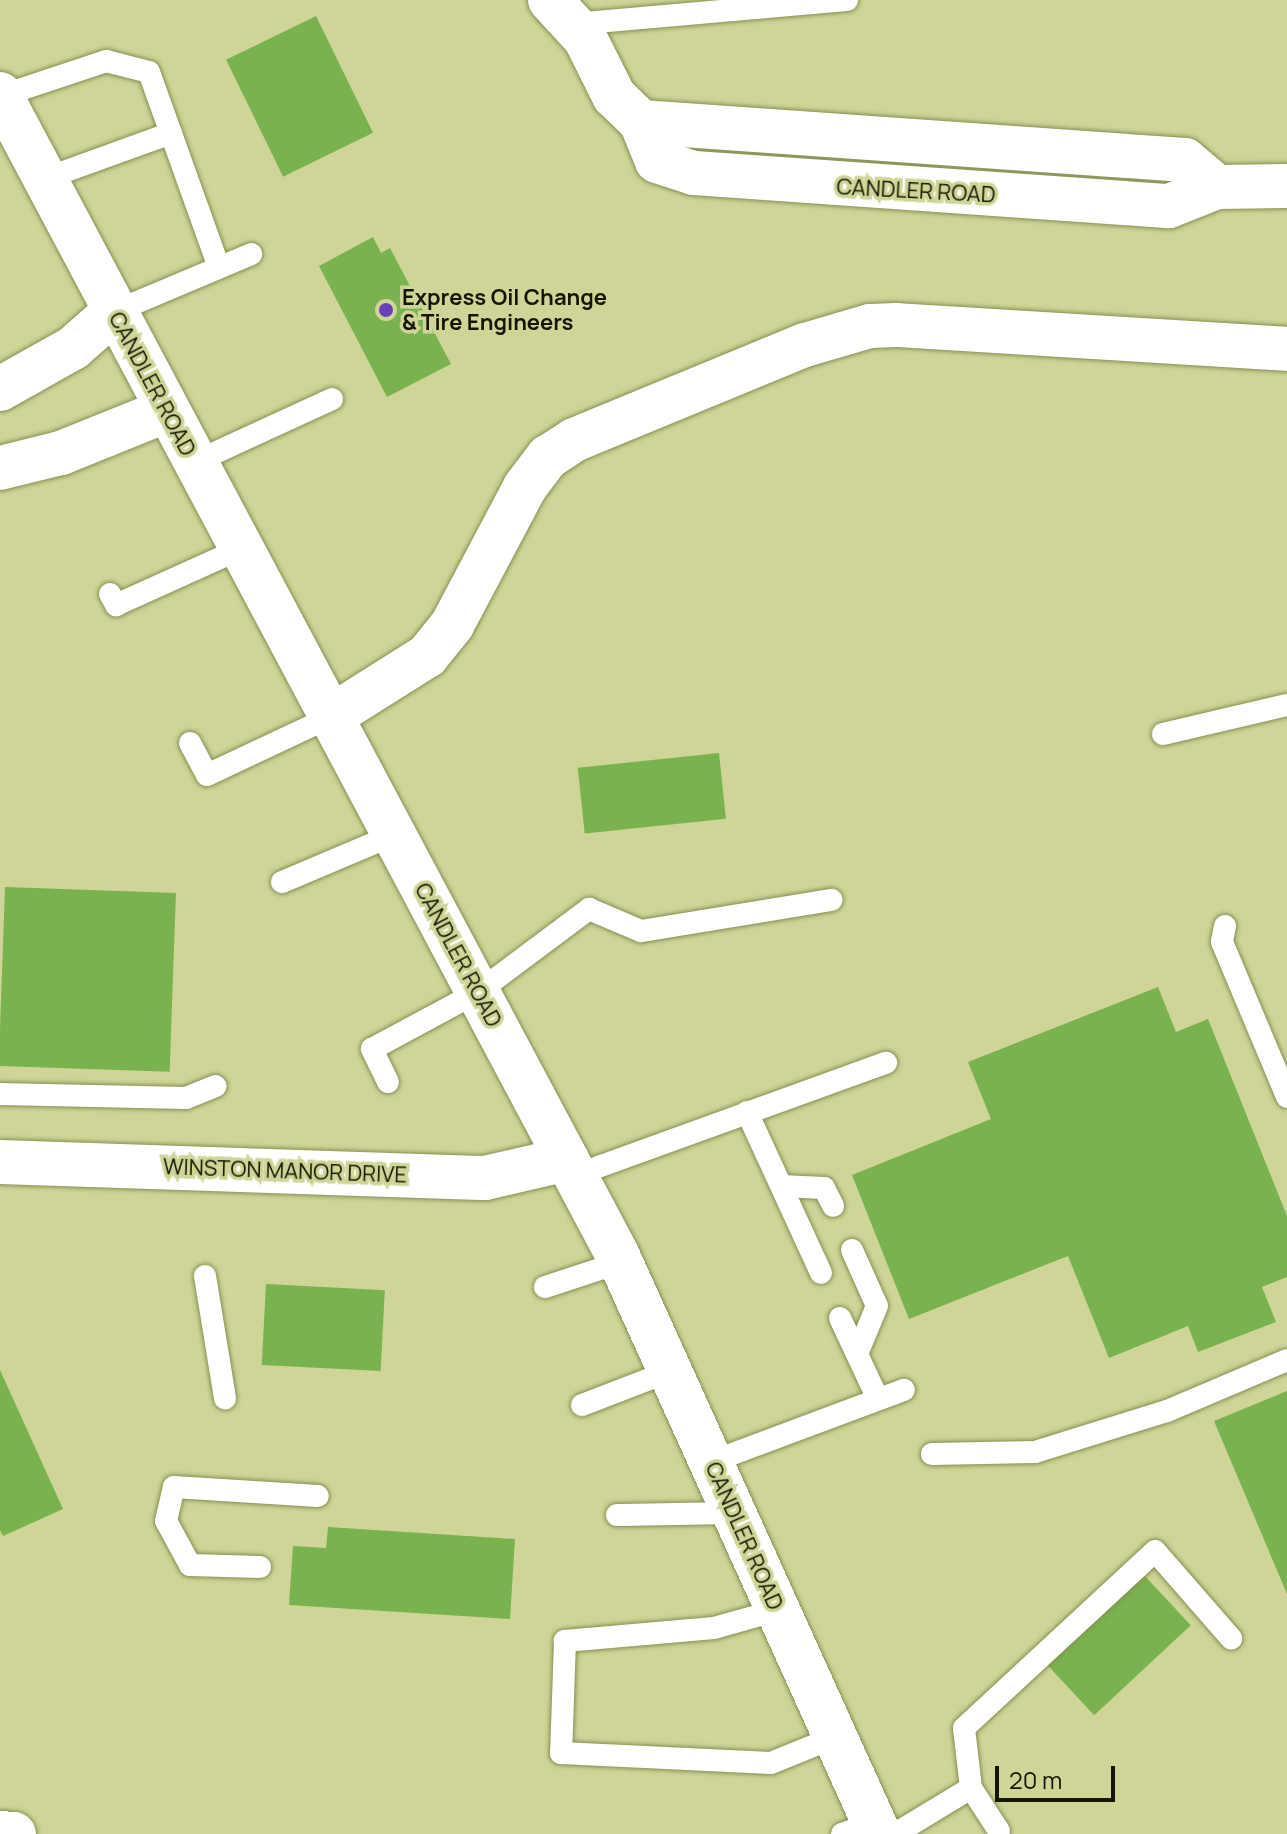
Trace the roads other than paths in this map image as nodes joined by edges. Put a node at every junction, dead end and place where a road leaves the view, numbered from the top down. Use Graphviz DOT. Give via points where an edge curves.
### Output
graph roads {
  1 [pos="847,0"];
  2 [pos="561,12"];
  3 [pos="0,95"];
  4 [pos="171,133"];
  5 [pos="44,179"];
  6 [pos="1287,186"];
  7 [pos="251,254"];
  8 [pos="218,265"];
  9 [pos="114,312"];
  10 [pos="1287,349"];
  11 [pos="0,389"];
  12 [pos="332,399"];
  13 [pos="165,411"];
  14 [pos="193,463"];
  15 [pos="0,468"];
  16 [pos="240,549"];
  17 [pos="110,594"];
  18 [pos="1287,705"];
  19 [pos="330,717"];
  20 [pos="1163,734"];
  21 [pos="190,743"];
  22 [pos="393,835"];
  23 [pos="282,882"];
  24 [pos="831,900"];
  25 [pos="1225,926"];
  26 [pos="478,992"];
  27 [pos="886,1063"];
  28 [pos="388,1082"];
  29 [pos="216,1086"];
  30 [pos="0,1094"];
  31 [pos="1287,1097"];
  32 [pos="747,1112"];
  33 [pos="0,1162"];
  34 [pos="571,1167"];
  35 [pos="782,1186"];
  36 [pos="833,1206"];
  37 [pos="852,1250"];
  38 [pos="621,1262"];
  39 [pos="821,1273"];
  40 [pos="205,1276"];
  41 [pos="545,1287"];
  42 [pos="840,1318"];
  43 [pos="857,1354"];
  44 [pos="1287,1360"];
  45 [pos="670,1371"];
  46 [pos="904,1390"];
  47 [pos="877,1397"];
  48 [pos="225,1398"];
  49 [pos="582,1405"];
  50 [pos="932,1454"];
  51 [pos="711,1462"];
  52 [pos="318,1496"];
  53 [pos="735,1513"];
  54 [pos="617,1515"];
  55 [pos="260,1567"];
  56 [pos="778,1610"];
  57 [pos="1231,1638"];
  58 [pos="835,1737"];
  59 [pos="971,1788"];
  60 [pos="873,1831"];
  61 [pos="999,1831"];
  62 [pos="0,1833"];
  63 [pos="14,1834"];
  1 -- 2 [label="lane"];
  2 -- 6 [label="street, CANDLER ROAD" via="614,96 641,122 657,161 694,173 1169,206 1217,187"];
  3 -- 4 [label="lane" via="106,61 149,72"];
  3 -- 5 [label="street, CANDLER ROAD"];
  4 -- 5 [label="lane"];
  4 -- 8 [label="lane"];
  5 -- 9 [label="street, CANDLER ROAD"];
  7 -- 8 [label="lane"];
  8 -- 9 [label="lane"];
  9 -- 11 [label="street" via="73,348"];
  9 -- 13 [label="street, CANDLER ROAD"];
  10 -- 19 [label="street" via="896,325 870,326 805,345 574,440 548,457 525,487 452,625 427,656"];
  12 -- 14 [label="lane"];
  13 -- 14 [label="street, CANDLER ROAD"];
  13 -- 15 [label="street" via="61,453"];
  14 -- 16 [label="street, CANDLER ROAD"];
  16 -- 17 [label="lane" via="116,605"];
  16 -- 19 [label="street, CANDLER ROAD"];
  18 -- 20 [label="lane"];
  19 -- 21 [label="lane" via="207,775"];
  19 -- 22 [label="street, CANDLER ROAD"];
  22 -- 23 [label="lane"];
  22 -- 26 [label="street, CANDLER ROAD"];
  24 -- 26 [label="lane" via="641,931 589,909"];
  25 -- 31 [label="lane" via="1222,942"];
  26 -- 28 [label="lane" via="372,1049"];
  26 -- 34 [label="street, CANDLER ROAD"];
  27 -- 32 [label="lane"];
  29 -- 30 [label="lane" via="186,1098"];
  32 -- 34 [label="lane"];
  32 -- 35 [label="lane"];
  33 -- 34 [label="street, WINSTON MANOR DRIVE" via="485,1178"];
  34 -- 38 [label="street, CANDLER ROAD"];
  35 -- 36 [label="lane" via="824,1188"];
  35 -- 39 [label="lane"];
  37 -- 43 [label="lane" via="877,1306"];
  38 -- 41 [label="lane"];
  38 -- 45 [label="street, CANDLER ROAD"];
  40 -- 48 [label="lane"];
  42 -- 43 [label="lane"];
  43 -- 47 [label="lane"];
  44 -- 50 [label="lane" via="1167,1411 1035,1452"];
  45 -- 49 [label="lane"];
  45 -- 51 [label="street, CANDLER ROAD"];
  46 -- 47 [label="lane"];
  47 -- 51 [label="lane"];
  51 -- 53 [label="street, CANDLER ROAD"];
  52 -- 55 [label="lane" via="174,1487 166,1521 190,1565"];
  53 -- 54 [label="lane"];
  53 -- 56 [label="street, CANDLER ROAD"];
  56 -- 58 [label="street, CANDLER ROAD"];
  56 -- 58 [label="lane" via="714,1628 565,1641 561,1753 771,1763"];
  57 -- 59 [label="lane" via="1155,1551 964,1728"];
  58 -- 60 [label="street, CANDLER ROAD"];
  59 -- 60 [label="lane"];
  59 -- 61 [label="lane"];
  62 -- 63 [label="street"];
}
